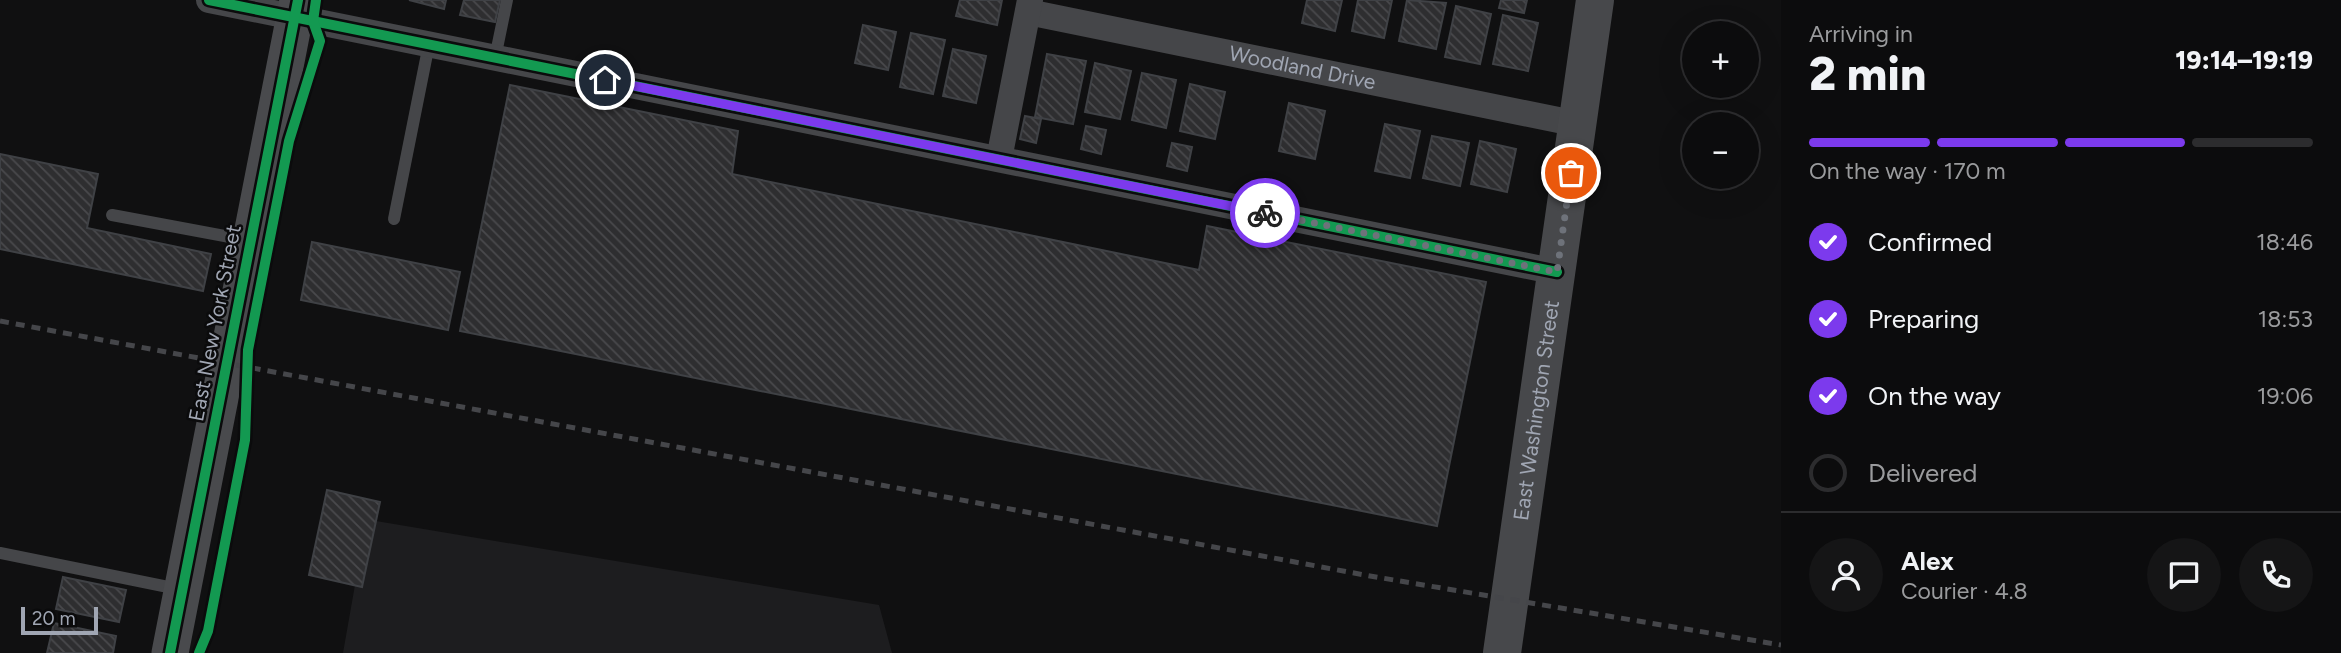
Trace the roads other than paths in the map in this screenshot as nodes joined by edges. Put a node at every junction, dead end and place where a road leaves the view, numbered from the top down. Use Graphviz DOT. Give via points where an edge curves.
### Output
graph roads {
  1 [pos="209,0"];
  2 [pos="507,0"];
  3 [pos="1592,1"];
  4 [pos="1029,6"];
  5 [pos="296,9"];
  6 [pos="429,44"];
  7 [pos="495,58"];
  8 [pos="1578,124"];
  9 [pos="999,159"];
  10 [pos="113,215"];
  11 [pos="394,219"];
  12 [pos="251,241"];
  13 [pos="1557,272"];
  14 [pos="0,553"];
  15 [pos="182,589"];
  16 [pos="170,653"];
  17 [pos="1502,653"];
  1 -- 5 [label="street"];
  2 -- 7 [label="lane"];
  3 -- 8 [label="main road, East Washington Street"];
  4 -- 8 [label="street, Woodland Drive"];
  4 -- 9 [label="street"];
  5 -- 6 [label="street"];
  5 -- 12 [label="main road, East New York Street"];
  6 -- 7 [label="street"];
  6 -- 11 [label="lane"];
  7 -- 9 [label="street"];
  8 -- 13 [label="main road, East Washington Street"];
  9 -- 13 [label="street"];
  10 -- 12 [label="lane"];
  12 -- 15 [label="main road, East New York Street"];
  13 -- 17 [label="main road, East Washington Street"];
  14 -- 15 [label="lane"];
  15 -- 16 [label="main road, East New York Street"];
}
